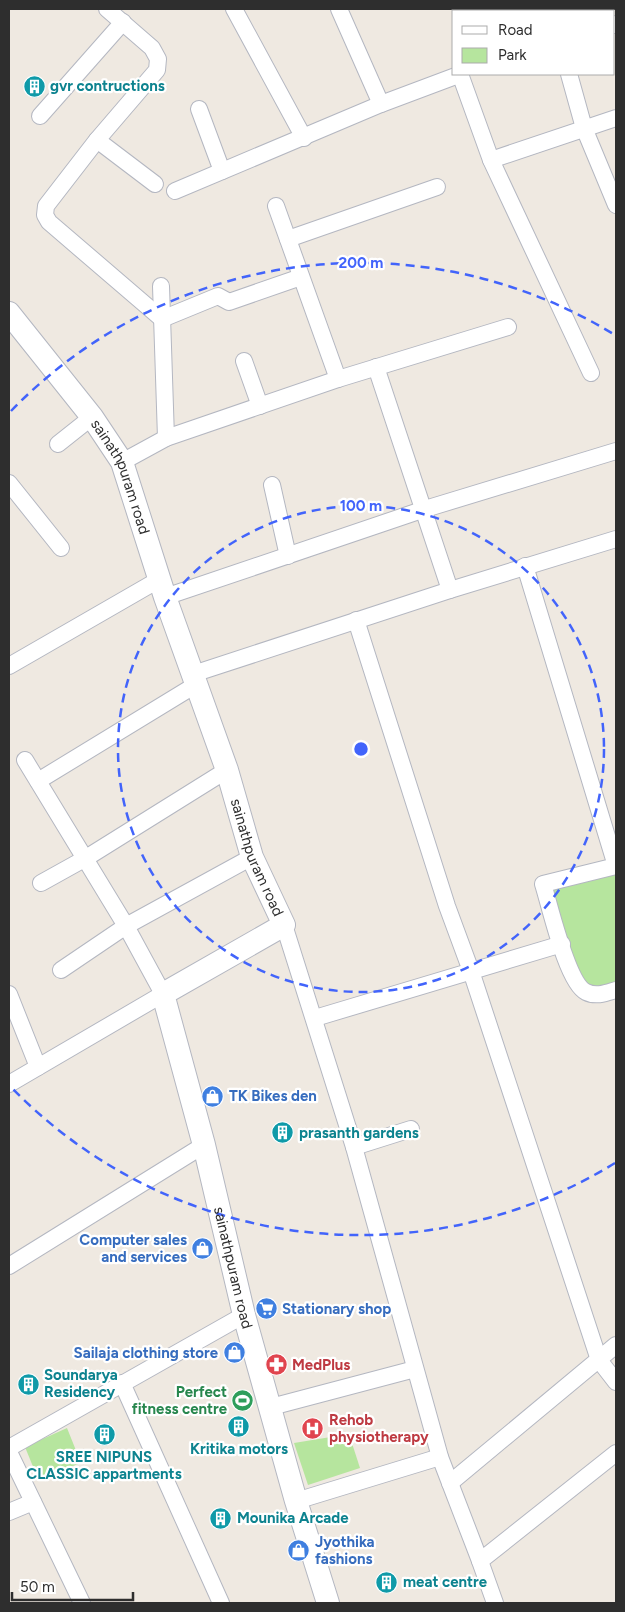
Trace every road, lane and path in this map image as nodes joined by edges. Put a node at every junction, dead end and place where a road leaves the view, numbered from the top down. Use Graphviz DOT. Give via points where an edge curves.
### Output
graph roads {
  1 [pos="234,9"];
  2 [pos="339,9"];
  3 [pos="117,14"];
  4 [pos="458,75"];
  5 [pos="461,75"];
  6 [pos="569,75"];
  7 [pos="381,104"];
  8 [pos="199,109"];
  9 [pos="40,116"];
  10 [pos="616,118"];
  11 [pos="584,128"];
  12 [pos="304,138"];
  13 [pos="97,140"];
  14 [pos="491,160"];
  15 [pos="222,171"];
  16 [pos="155,184"];
  17 [pos="437,188"];
  18 [pos="175,191"];
  19 [pos="616,205"];
  20 [pos="276,206"];
  21 [pos="288,239"];
  22 [pos="301,277"];
  23 [pos="161,286"];
  24 [pos="9,313"];
  25 [pos="162,319"];
  26 [pos="508,327"];
  27 [pos="244,361"];
  28 [pos="376,367"];
  29 [pos="591,373"];
  30 [pos="338,379"];
  31 [pos="260,406"];
  32 [pos="92,417"];
  33 [pos="166,438"];
  34 [pos="58,444"];
  35 [pos="616,452"];
  36 [pos="122,462"];
  37 [pos="272,485"];
  38 [pos="12,494"];
  39 [pos="425,509"];
  40 [pos="616,538"];
  41 [pos="61,548"];
  42 [pos="288,556"];
  43 [pos="525,566"];
  44 [pos="162,588"];
  45 [pos="450,590"];
  46 [pos="356,620"];
  47 [pos="9,666"];
  48 [pos="195,679"];
  49 [pos="25,760"];
  50 [pos="227,770"];
  51 [pos="38,781"];
  52 [pos="252,857"];
  53 [pos="86,858"];
  54 [pos="616,866"];
  55 [pos="41,882"];
  56 [pos="284,925"];
  57 [pos="126,926"];
  58 [pos="562,944"];
  59 [pos="61,970"];
  60 [pos="471,971"];
  61 [pos="616,990"];
  62 [pos="9,994"];
  63 [pos="163,994"];
  64 [pos="314,1018"];
  65 [pos="38,1067"];
  66 [pos="9,1084"];
  67 [pos="411,1128"];
  68 [pos="204,1145"];
  69 [pos="354,1147"];
  70 [pos="9,1266"];
  71 [pos="244,1315"];
  72 [pos="616,1345"];
  73 [pos="599,1360"];
  74 [pos="415,1369"];
  75 [pos="616,1382"];
  76 [pos="122,1383"];
  77 [pos="271,1407"];
  78 [pos="9,1450"];
  79 [pos="616,1453"];
  80 [pos="440,1457"];
  81 [pos="450,1483"];
  82 [pos="296,1501"];
  83 [pos="33,1502"];
  84 [pos="9,1512"];
  85 [pos="480,1561"];
  86 [pos="81,1603"];
  87 [pos="221,1603"];
  88 [pos="328,1603"];
  89 [pos="496,1603"];
  1 -- 12 [label="street"];
  2 -- 7 [label="street"];
  3 -- 9 [label="street"];
  3 -- 13 [label="street" via="152,48 158,58 157,70"];
  4 -- 7 [label="street"];
  5 -- 14 [label="street"];
  6 -- 11 [label="street"];
  7 -- 12 [label="street"];
  8 -- 15 [label="street"];
  10 -- 11 [label="street"];
  11 -- 14 [label="street"];
  11 -- 19 [label="street"];
  12 -- 15 [label="street"];
  13 -- 16 [label="street"];
  13 -- 25 [label="street" via="46,206 45,215"];
  14 -- 29 [label="street"];
  15 -- 18 [label="street"];
  17 -- 21 [label="street"];
  20 -- 21 [label="street"];
  21 -- 22 [label="street"];
  22 -- 25 [label="street" via="229,302 218,296"];
  22 -- 30 [label="street"];
  23 -- 25 [label="street"];
  24 -- 32 [label="street, sainathpuram road"];
  25 -- 33 [label="street"];
  26 -- 28 [label="street"];
  27 -- 31 [label="street"];
  28 -- 30 [label="street"];
  28 -- 39 [label="street"];
  30 -- 31 [label="street"];
  31 -- 33 [label="street"];
  32 -- 34 [label="street"];
  32 -- 36 [label="street, sainathpuram road"];
  33 -- 36 [label="street"];
  35 -- 39 [label="street"];
  36 -- 44 [label="street, sainathpuram road"];
  37 -- 42 [label="street"];
  38 -- 41 [label="street"];
  39 -- 42 [label="street"];
  39 -- 45 [label="street"];
  40 -- 43 [label="street"];
  42 -- 44 [label="street"];
  43 -- 45 [label="street"];
  43 -- 54 [label="street"];
  44 -- 47 [label="street"];
  44 -- 48 [label="street, sainathpuram road"];
  45 -- 46 [label="street"];
  46 -- 48 [label="street"];
  46 -- 60 [label="street"];
  48 -- 50 [label="street, sainathpuram road"];
  48 -- 51 [label="street"];
  49 -- 51 [label="street"];
  50 -- 52 [label="street, sainathpuram road"];
  50 -- 53 [label="street"];
  51 -- 53 [label="street"];
  52 -- 56 [label="street, sainathpuram road"];
  52 -- 57 [label="street"];
  53 -- 55 [label="street"];
  53 -- 57 [label="street"];
  54 -- 58 [label="street" via="543,884"];
  56 -- 63 [label="street, sainathpuram road"];
  56 -- 64 [label="street"];
  57 -- 59 [label="street"];
  57 -- 63 [label="street"];
  58 -- 60 [label="street"];
  58 -- 61 [label="street" via="571,975 586,992 600,995"];
  60 -- 64 [label="street"];
  60 -- 73 [label="street"];
  62 -- 65 [label="street"];
  63 -- 65 [label="street"];
  63 -- 68 [label="street, sainathpuram road"];
  64 -- 69 [label="street"];
  65 -- 66 [label="street"];
  67 -- 69 [label="street"];
  68 -- 70 [label="street"];
  68 -- 71 [label="street, sainathpuram road"];
  69 -- 74 [label="street"];
  71 -- 76 [label="street"];
  71 -- 77 [label="street, sainathpuram road"];
  72 -- 73 [label="street"];
  73 -- 75 [label="street"];
  73 -- 81 [label="street"];
  74 -- 77 [label="street"];
  74 -- 80 [label="street"];
  76 -- 78 [label="street"];
  76 -- 87 [label="street"];
  77 -- 82 [label="street, sainathpuram road"];
  78 -- 83 [label="street"];
  79 -- 85 [label="street"];
  80 -- 81 [label="street"];
  80 -- 82 [label="street"];
  81 -- 85 [label="street"];
  82 -- 88 [label="street, sainathpuram road"];
  83 -- 84 [label="street"];
  83 -- 86 [label="street"];
  85 -- 89 [label="street"];
}
